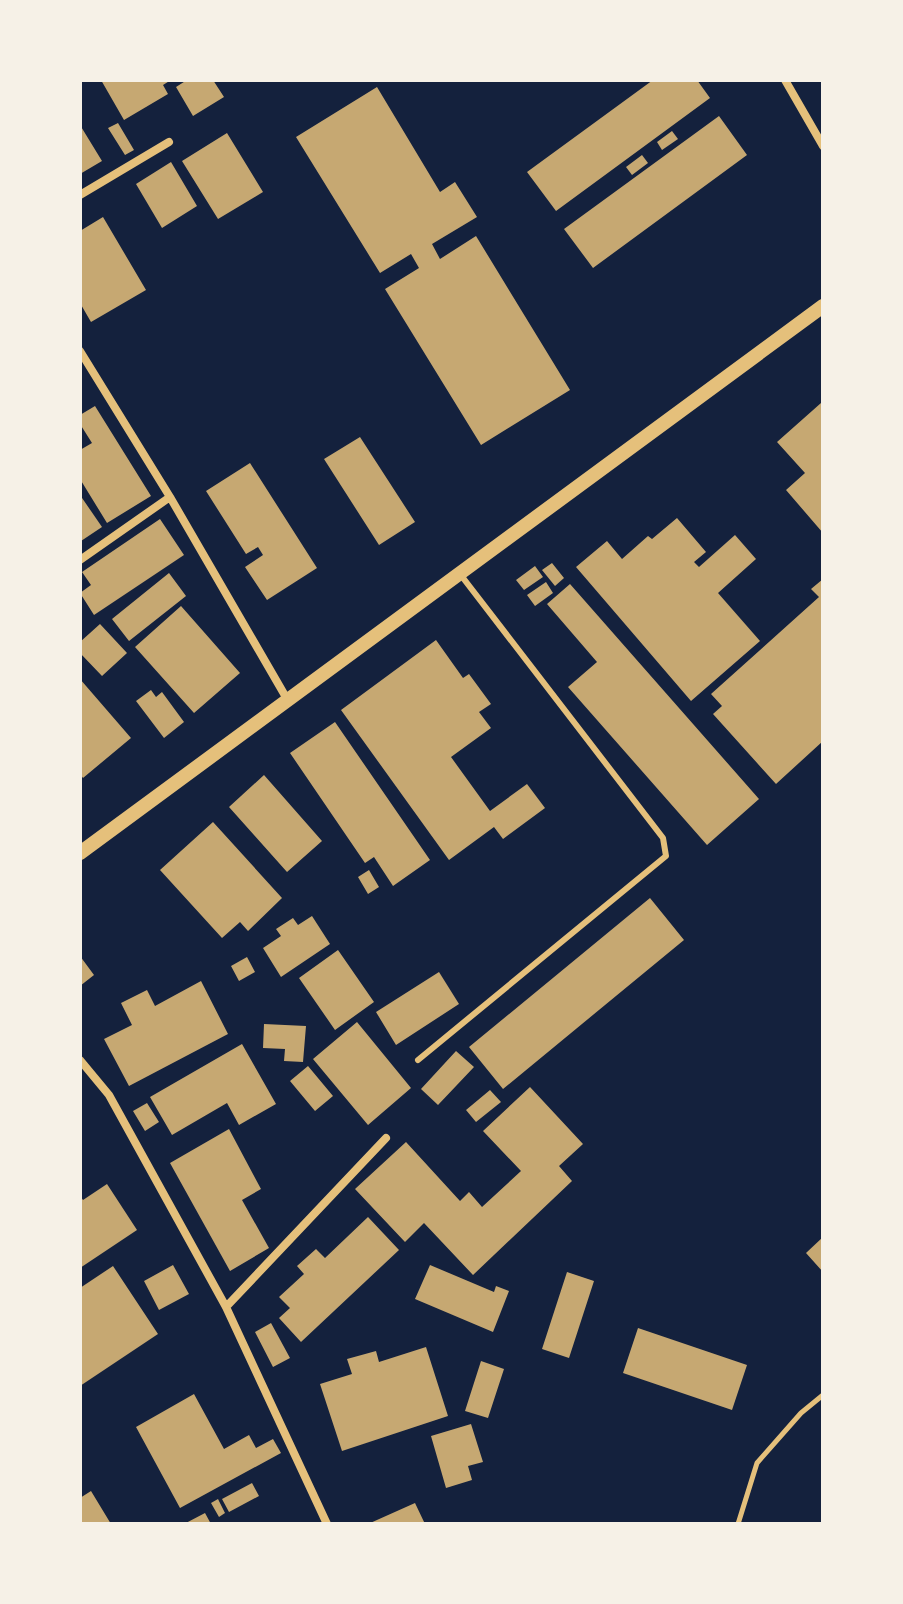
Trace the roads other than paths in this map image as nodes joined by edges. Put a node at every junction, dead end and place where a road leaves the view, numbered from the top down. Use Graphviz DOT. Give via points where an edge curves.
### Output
graph roads {
  1 [pos="785,80"];
  2 [pos="169,142"];
  3 [pos="823,146"];
  4 [pos="80,195"];
  5 [pos="823,306"];
  6 [pos="80,351"];
  7 [pos="170,497"];
  8 [pos="80,560"];
  9 [pos="459,573"];
  10 [pos="287,699"];
  11 [pos="80,853"];
  12 [pos="80,1060"];
  13 [pos="418,1060"];
  14 [pos="386,1138"];
  15 [pos="226,1307"];
  16 [pos="327,1524"];
  1 -- 3 [label="street"];
  2 -- 4 [label="street"];
  5 -- 9 [label="street"];
  6 -- 7 [label="street"];
  7 -- 8 [label="street"];
  7 -- 10 [label="street"];
  9 -- 10 [label="street"];
  9 -- 13 [label="lane" via="663,838 666,856"];
  10 -- 11 [label="street"];
  12 -- 15 [label="street" via="109,1095"];
  14 -- 15 [label="street"];
  15 -- 16 [label="street"];
}
